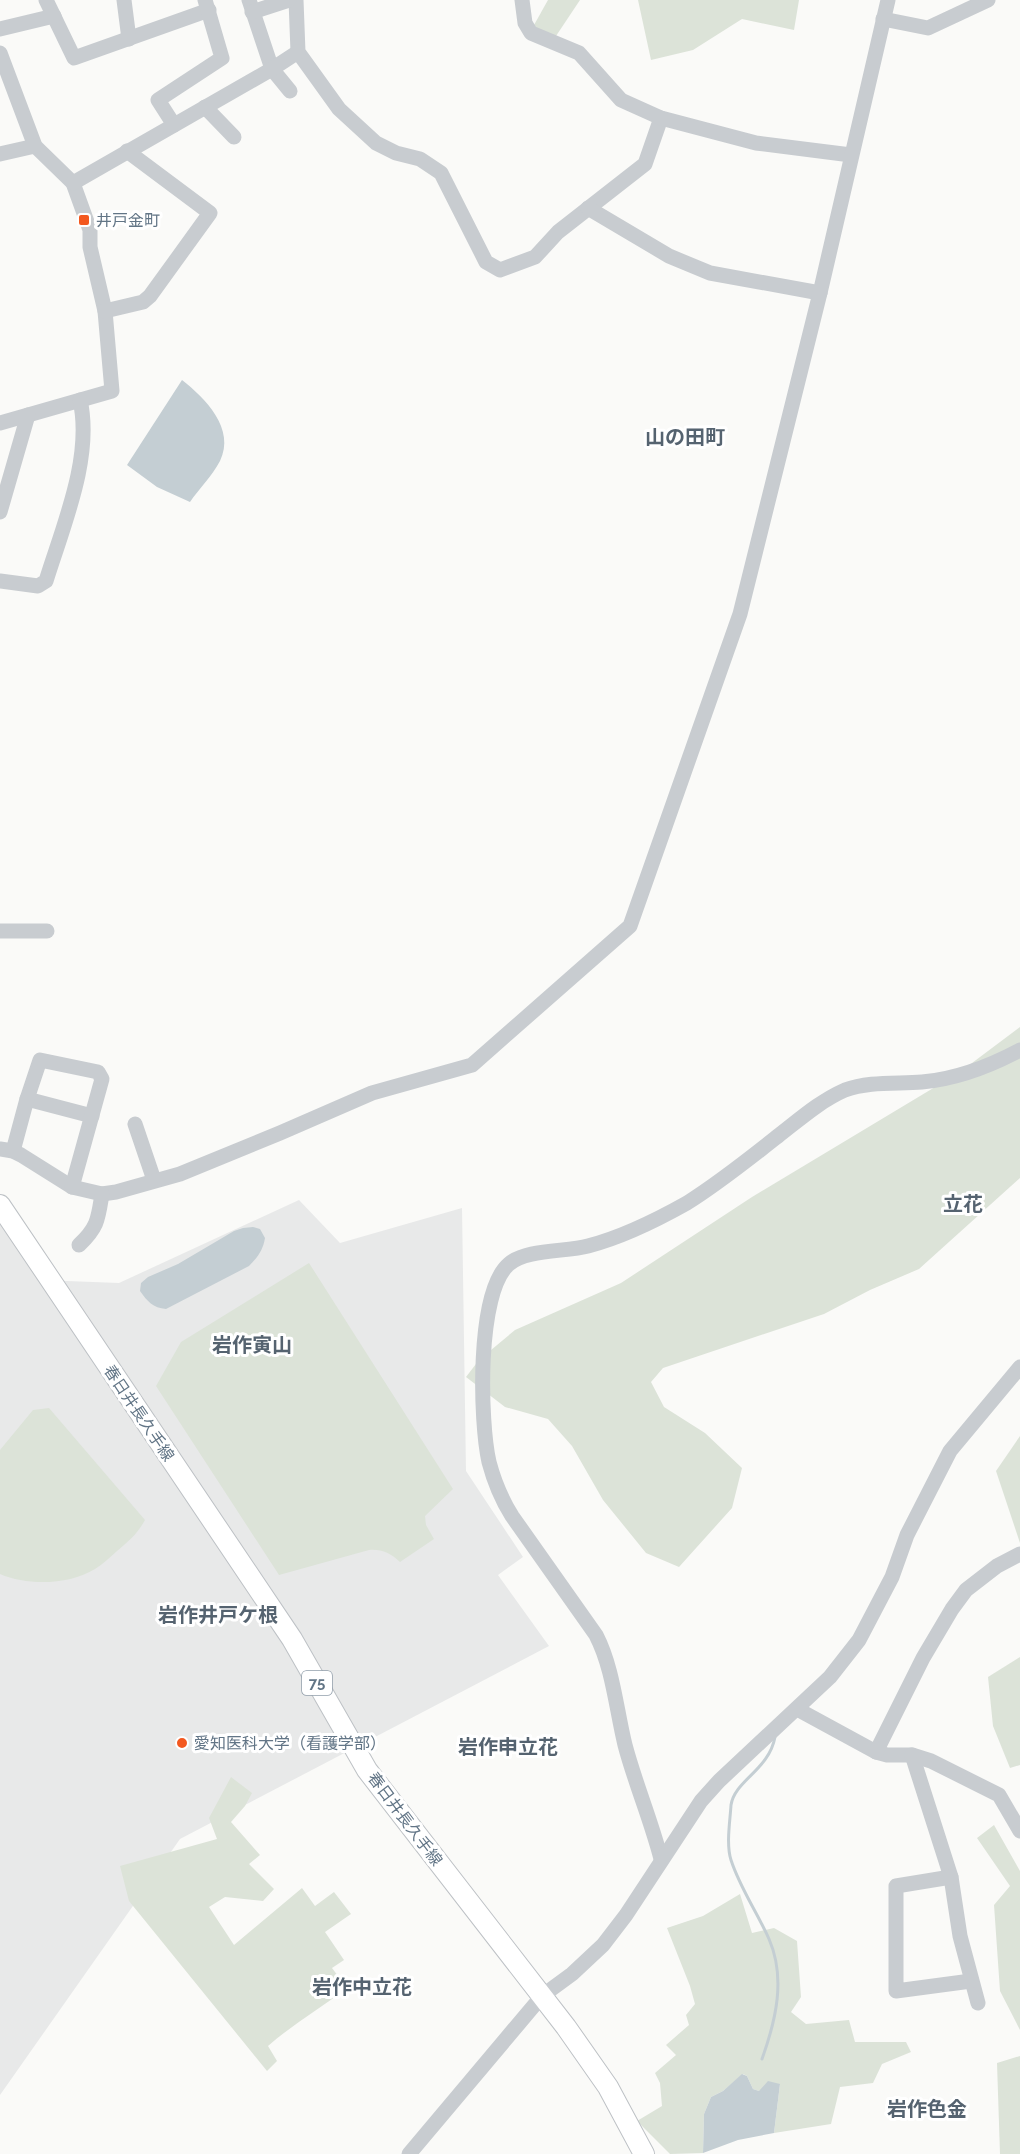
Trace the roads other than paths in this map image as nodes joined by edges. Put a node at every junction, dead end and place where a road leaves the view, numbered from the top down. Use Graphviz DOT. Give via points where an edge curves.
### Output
graph roads {
  1 [pos="124,0"];
  2 [pos="289,0"];
  3 [pos="296,0"];
  4 [pos="522,0"];
  5 [pos="888,0"];
  6 [pos="988,0"];
  7 [pos="207,5"];
  8 [pos="53,6"];
  9 [pos="251,6"];
  10 [pos="883,19"];
  11 [pos="0,29"];
  12 [pos="129,39"];
  13 [pos="298,52"];
  14 [pos="0,53"];
  15 [pos="272,69"];
  16 [pos="290,91"];
  17 [pos="205,107"];
  18 [pos="661,118"];
  19 [pos="174,125"];
  20 [pos="234,138"];
  21 [pos="35,146"];
  22 [pos="127,151"];
  23 [pos="0,154"];
  24 [pos="851,155"];
  25 [pos="73,183"];
  26 [pos="588,208"];
  27 [pos="820,293"];
  28 [pos="105,311"];
  29 [pos="80,400"];
  30 [pos="28,415"];
  31 [pos="0,423"];
  32 [pos="0,512"];
  33 [pos="0,581"];
  34 [pos="0,931"];
  35 [pos="47,931"];
  36 [pos="1020,1050"];
  37 [pos="27,1099"];
  38 [pos="92,1116"];
  39 [pos="135,1124"];
  40 [pos="6,1150"];
  41 [pos="154,1180"];
  42 [pos="72,1187"];
  43 [pos="102,1194"];
  44 [pos="0,1205"];
  45 [pos="79,1245"];
  46 [pos="1020,1367"];
  47 [pos="1020,1554"];
  48 [pos="797,1708"];
  49 [pos="876,1752"];
  50 [pos="912,1755"];
  51 [pos="1020,1831"];
  52 [pos="661,1858"];
  53 [pos="951,1877"];
  54 [pos="971,1981"];
  55 [pos="542,1996"];
  56 [pos="978,2003"];
  57 [pos="409,2154"];
  58 [pos="644,2154"];
  1 -- 12 [label="street"];
  2 -- 9 [label="street"];
  3 -- 13 [label="street"];
  4 -- 18 [label="street" via="525,23 531,33 579,53 621,100"];
  5 -- 10 [label="street"];
  6 -- 10 [label="street" via="928,28"];
  7 -- 12 [label="street"];
  7 -- 19 [label="street" via="222,58 158,100"];
  8 -- 11 [label="street"];
  8 -- 12 [label="street" via="74,58"];
  9 -- 15 [label="street"];
  10 -- 24 [label="street"];
  13 -- 15 [label="street"];
  13 -- 26 [label="street" via="339,109 376,143 420,159 441,173 486,262 500,270 535,257"];
  14 -- 21 [label="street"];
  15 -- 16 [label="street"];
  15 -- 17 [label="street"];
  17 -- 19 [label="street"];
  17 -- 20 [label="street"];
  18 -- 24 [label="street" via="756,143"];
  18 -- 26 [label="street" via="645,164"];
  19 -- 22 [label="street"];
  21 -- 23 [label="street"];
  21 -- 25 [label="street"];
  22 -- 25 [label="street"];
  22 -- 28 [label="street" via="210,213 150,296 143,302"];
  24 -- 27 [label="street"];
  25 -- 28 [label="street" via="90,230 90,247"];
  26 -- 27 [label="street" via="669,256 710,273"];
  27 -- 41 [label="street" via="740,614 630,926 472,1065 372,1092 180,1174"];
  28 -- 29 [label="street" via="112,391"];
  29 -- 30 [label="street"];
  29 -- 33 [label="street" via="84,419 79,473 46,581 38,586"];
  30 -- 31 [label="street"];
  30 -- 32 [label="street"];
  34 -- 35 [label="street"];
  36 -- 52 [label="street" via="965,1074 847,1089 819,1103 737,1168 651,1223 618,1238 519,1258 508,1264 496,1283 483,1369 484,1436 489,1464 512,1516 606,1654 629,1759"];
  37 -- 38 [label="street"];
  37 -- 38 [label="street" via="40,1060 99,1072 102,1079"];
  37 -- 40 [label="street"];
  38 -- 42 [label="street"];
  39 -- 41 [label="street"];
  40 -- 42 [label="street"];
  41 -- 43 [label="street"];
  42 -- 43 [label="street"];
  43 -- 45 [label="street" via="93,1231"];
  44 -- 55 [label="main road, 春日井長久手線 / 75" via="292,1639 367,1770"];
  46 -- 48 [label="street" via="950,1452 859,1640 830,1677"];
  47 -- 49 [label="street" via="966,1590 952,1608"];
  48 -- 49 [label="street"];
  48 -- 52 [label="street" via="719,1781"];
  49 -- 50 [label="street"];
  50 -- 51 [label="street" via="999,1795"];
  50 -- 53 [label="street"];
  52 -- 55 [label="street" via="603,1945"];
  53 -- 54 [label="street"];
  53 -- 54 [label="street" via="896,1886 896,1991"];
  54 -- 56 [label="street"];
  55 -- 57 [label="street"];
  55 -- 58 [label="main road, 春日井長久手線 / 75" via="608,2087"];
}
